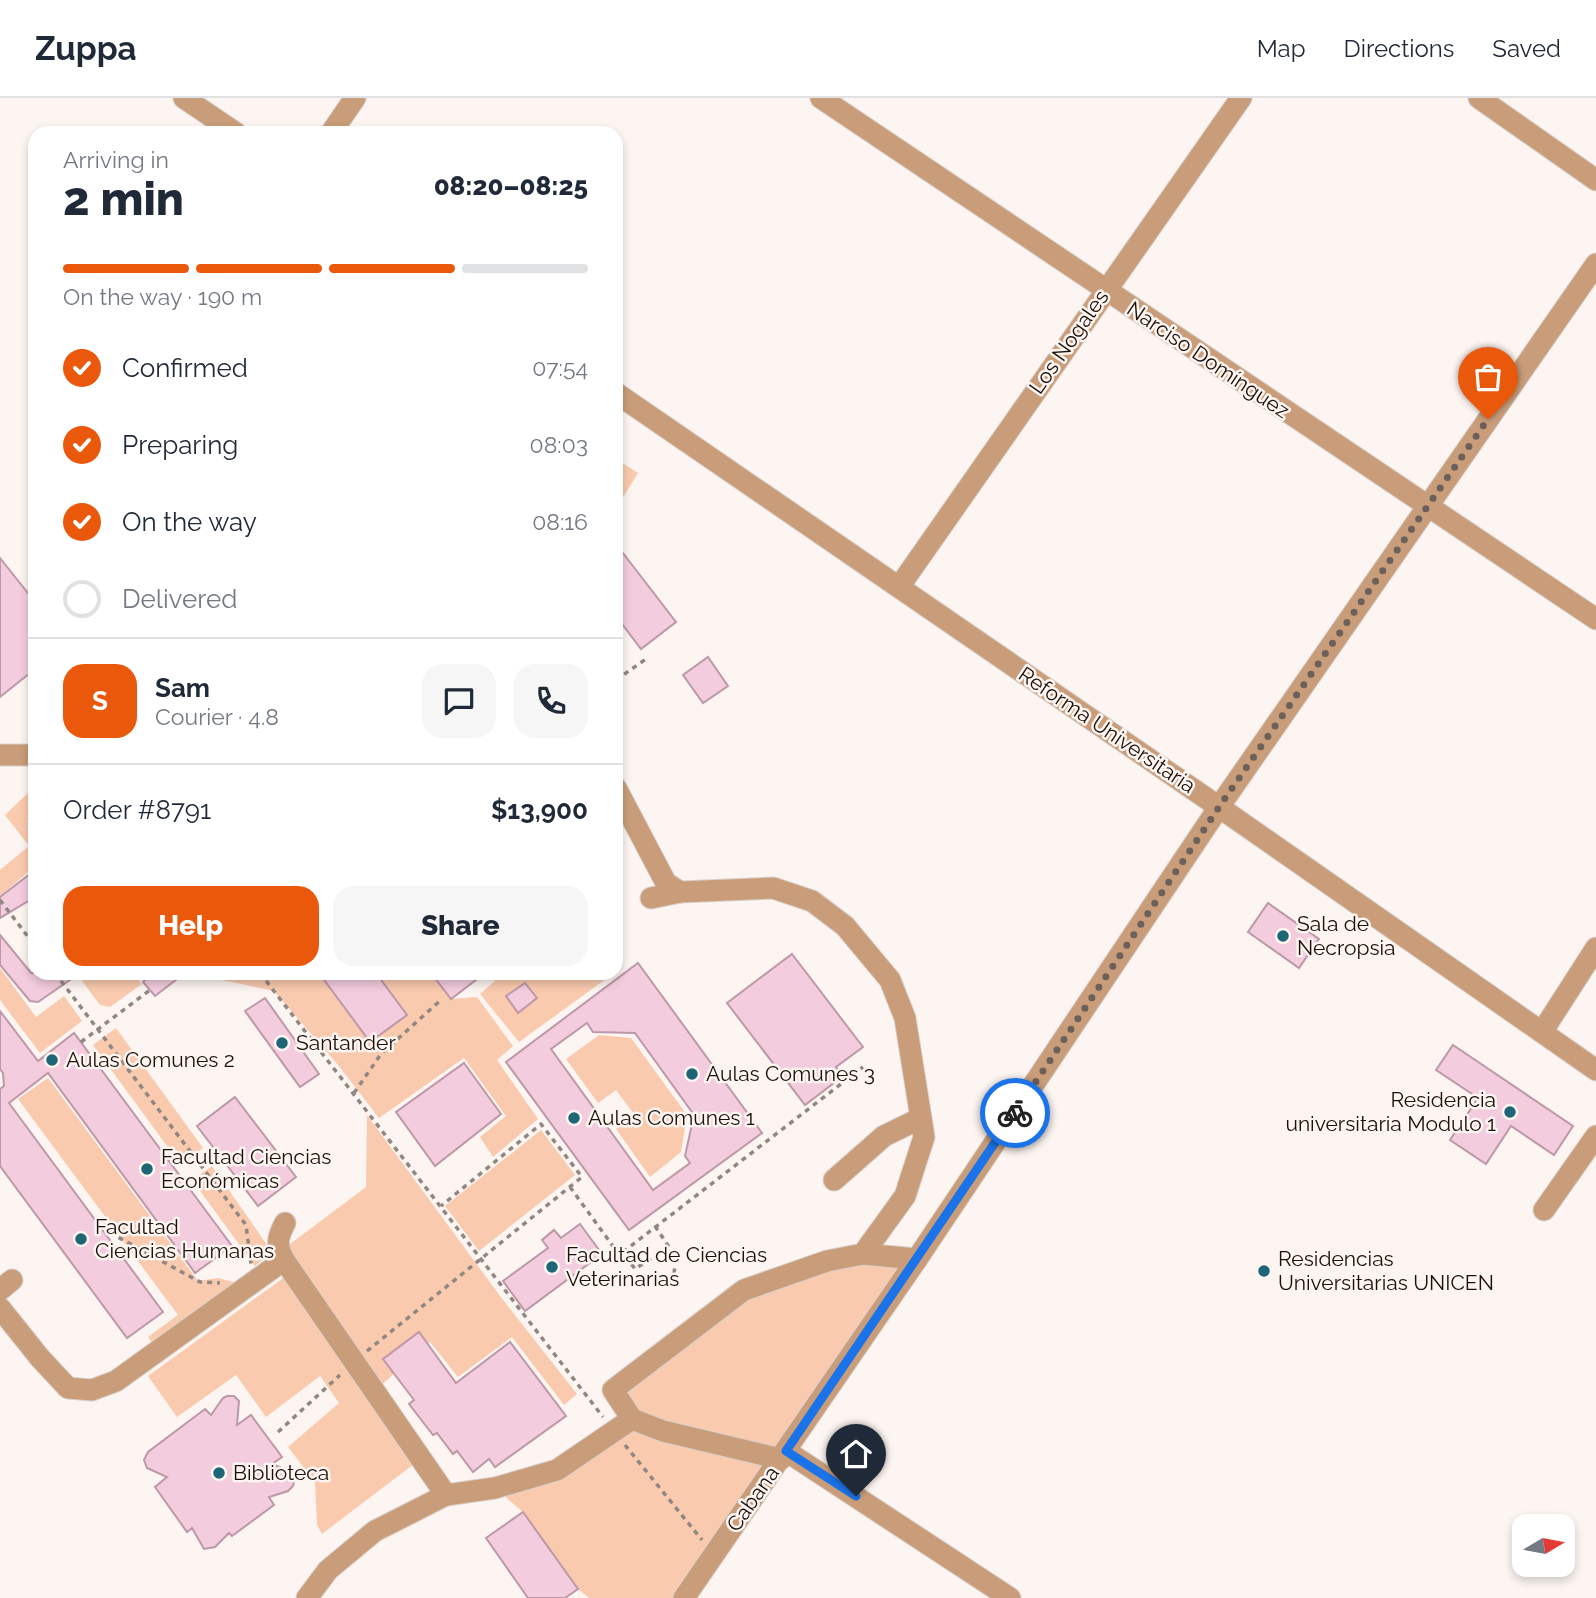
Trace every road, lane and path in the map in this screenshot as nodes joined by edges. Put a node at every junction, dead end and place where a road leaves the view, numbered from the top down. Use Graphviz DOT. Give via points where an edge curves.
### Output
graph roads {
  1 [pos="184,98"];
  2 [pos="355,98"];
  3 [pos="1241,98"];
  4 [pos="1479,98"];
  5 [pos="820,99"];
  6 [pos="226,126"];
  7 [pos="336,126"];
  8 [pos="1596,180"];
  9 [pos="1596,264"];
  10 [pos="1104,290"];
  11 [pos="623,398"];
  12 [pos="1426,507"];
  13 [pos="899,587"];
  14 [pos="1596,619"];
  15 [pos="646,659"];
  16 [pos="623,675"];
  17 [pos="0,755"];
  18 [pos="28,755"];
  19 [pos="623,806"];
  20 [pos="1219,807"];
  21 [pos="680,892"];
  22 [pos="651,898"];
  23 [pos="0,900"];
  24 [pos="28,937"];
  25 [pos="1596,948"];
  26 [pos="60,980"];
  27 [pos="265,980"];
  28 [pos="150,990"];
  29 [pos="442,999"];
  30 [pos="98,1030"];
  31 [pos="1542,1032"];
  32 [pos="80,1042"];
  33 [pos="863,1067"];
  34 [pos="1596,1070"];
  35 [pos="354,1093"];
  36 [pos="921,1118"];
  37 [pos="1596,1136"];
  38 [pos="834,1180"];
  39 [pos="570,1187"];
  40 [pos="440,1206"];
  41 [pos="1544,1210"];
  42 [pos="285,1223"];
  43 [pos="104,1224"];
  44 [pos="655,1226"];
  45 [pos="669,1247"];
  46 [pos="623,1252"];
  47 [pos="863,1254"];
  48 [pos="480,1258"];
  49 [pos="917,1259"];
  50 [pos="284,1260"];
  51 [pos="674,1273"];
  52 [pos="245,1287"];
  53 [pos="0,1308"];
  54 [pos="354,1362"];
  55 [pos="632,1419"];
  56 [pos="614,1431"];
  57 [pos="278,1432"];
  58 [pos="784,1455"];
  59 [pos="446,1495"];
  60 [pos="714,1555"];
  61 [pos="307,1598"];
  62 [pos="684,1598"];
  63 [pos="1010,1598"];
  1 -- 6 [label="street"];
  2 -- 7 [label="street"];
  3 -- 10 [label="street, Los Nogales"];
  4 -- 8 [label="street"];
  5 -- 10 [label="street, Narciso Domínguez"];
  9 -- 12 [label="street, Cabana"];
  10 -- 12 [label="street, Narciso Domínguez"];
  10 -- 13 [label="street, Los Nogales"];
  11 -- 13 [label="street, Reforma Universitaria"];
  12 -- 14 [label="street, Narciso Domínguez"];
  12 -- 20 [label="street, Cabana"];
  13 -- 20 [label="street, Reforma Universitaria"];
  15 -- 16 [label="path"];
  17 -- 18 [label="street"];
  19 -- 21 [label="street" via="640,848 666,883"];
  20 -- 31 [label="street, Reforma Universitaria"];
  20 -- 49 [label="street, Cabana"];
  21 -- 22 [label="street"];
  21 -- 36 [label="street" via="772,888 812,901 845,926 890,980 905,1018"];
  23 -- 24 [label="path"];
  25 -- 31 [label="street"];
  26 -- 30 [label="path"];
  27 -- 35 [label="path"];
  28 -- 30 [label="path"];
  29 -- 35 [label="path" via="380,1054"];
  30 -- 32 [label="path"];
  30 -- 52 [label="path" via="246,1225"];
  31 -- 34 [label="street, Reforma Universitaria"];
  33 -- 44 [label="path"];
  35 -- 40 [label="path"];
  36 -- 38 [label="street" via="884,1136"];
  36 -- 47 [label="street" via="924,1137 905,1196"];
  37 -- 41 [label="street"];
  39 -- 40 [label="path" via="582,1177 541,1124"];
  39 -- 46 [label="path" via="615,1249"];
  39 -- 48 [label="path"];
  40 -- 48 [label="path"];
  42 -- 50 [label="street" via="278,1238"];
  43 -- 52 [label="path" via="114,1236 200,1282"];
  44 -- 45 [label="path"];
  44 -- 46 [label="path"];
  45 -- 46 [label="path" via="635,1269"];
  45 -- 51 [label="path" via="677,1258"];
  47 -- 49 [label="street"];
  47 -- 55 [label="street" via="827,1261 744,1290 705,1314 620,1377 613,1390"];
  48 -- 54 [label="path"];
  48 -- 56 [label="path"];
  49 -- 58 [label="street, Cabana"];
  50 -- 52 [label="street"];
  50 -- 54 [label="street"];
  52 -- 53 [label="street" via="110,1373 92,1390 68,1388"];
  54 -- 57 [label="path"];
  54 -- 59 [label="street"];
  55 -- 56 [label="street"];
  55 -- 58 [label="street" via="663,1431"];
  56 -- 59 [label="street" via="557,1470 495,1488"];
  56 -- 60 [label="path"];
  58 -- 60 [label="street, Cabana"];
  58 -- 63 [label="street"];
  59 -- 61 [label="street" via="375,1531 328,1570"];
  60 -- 62 [label="street, Cabana"];
}
